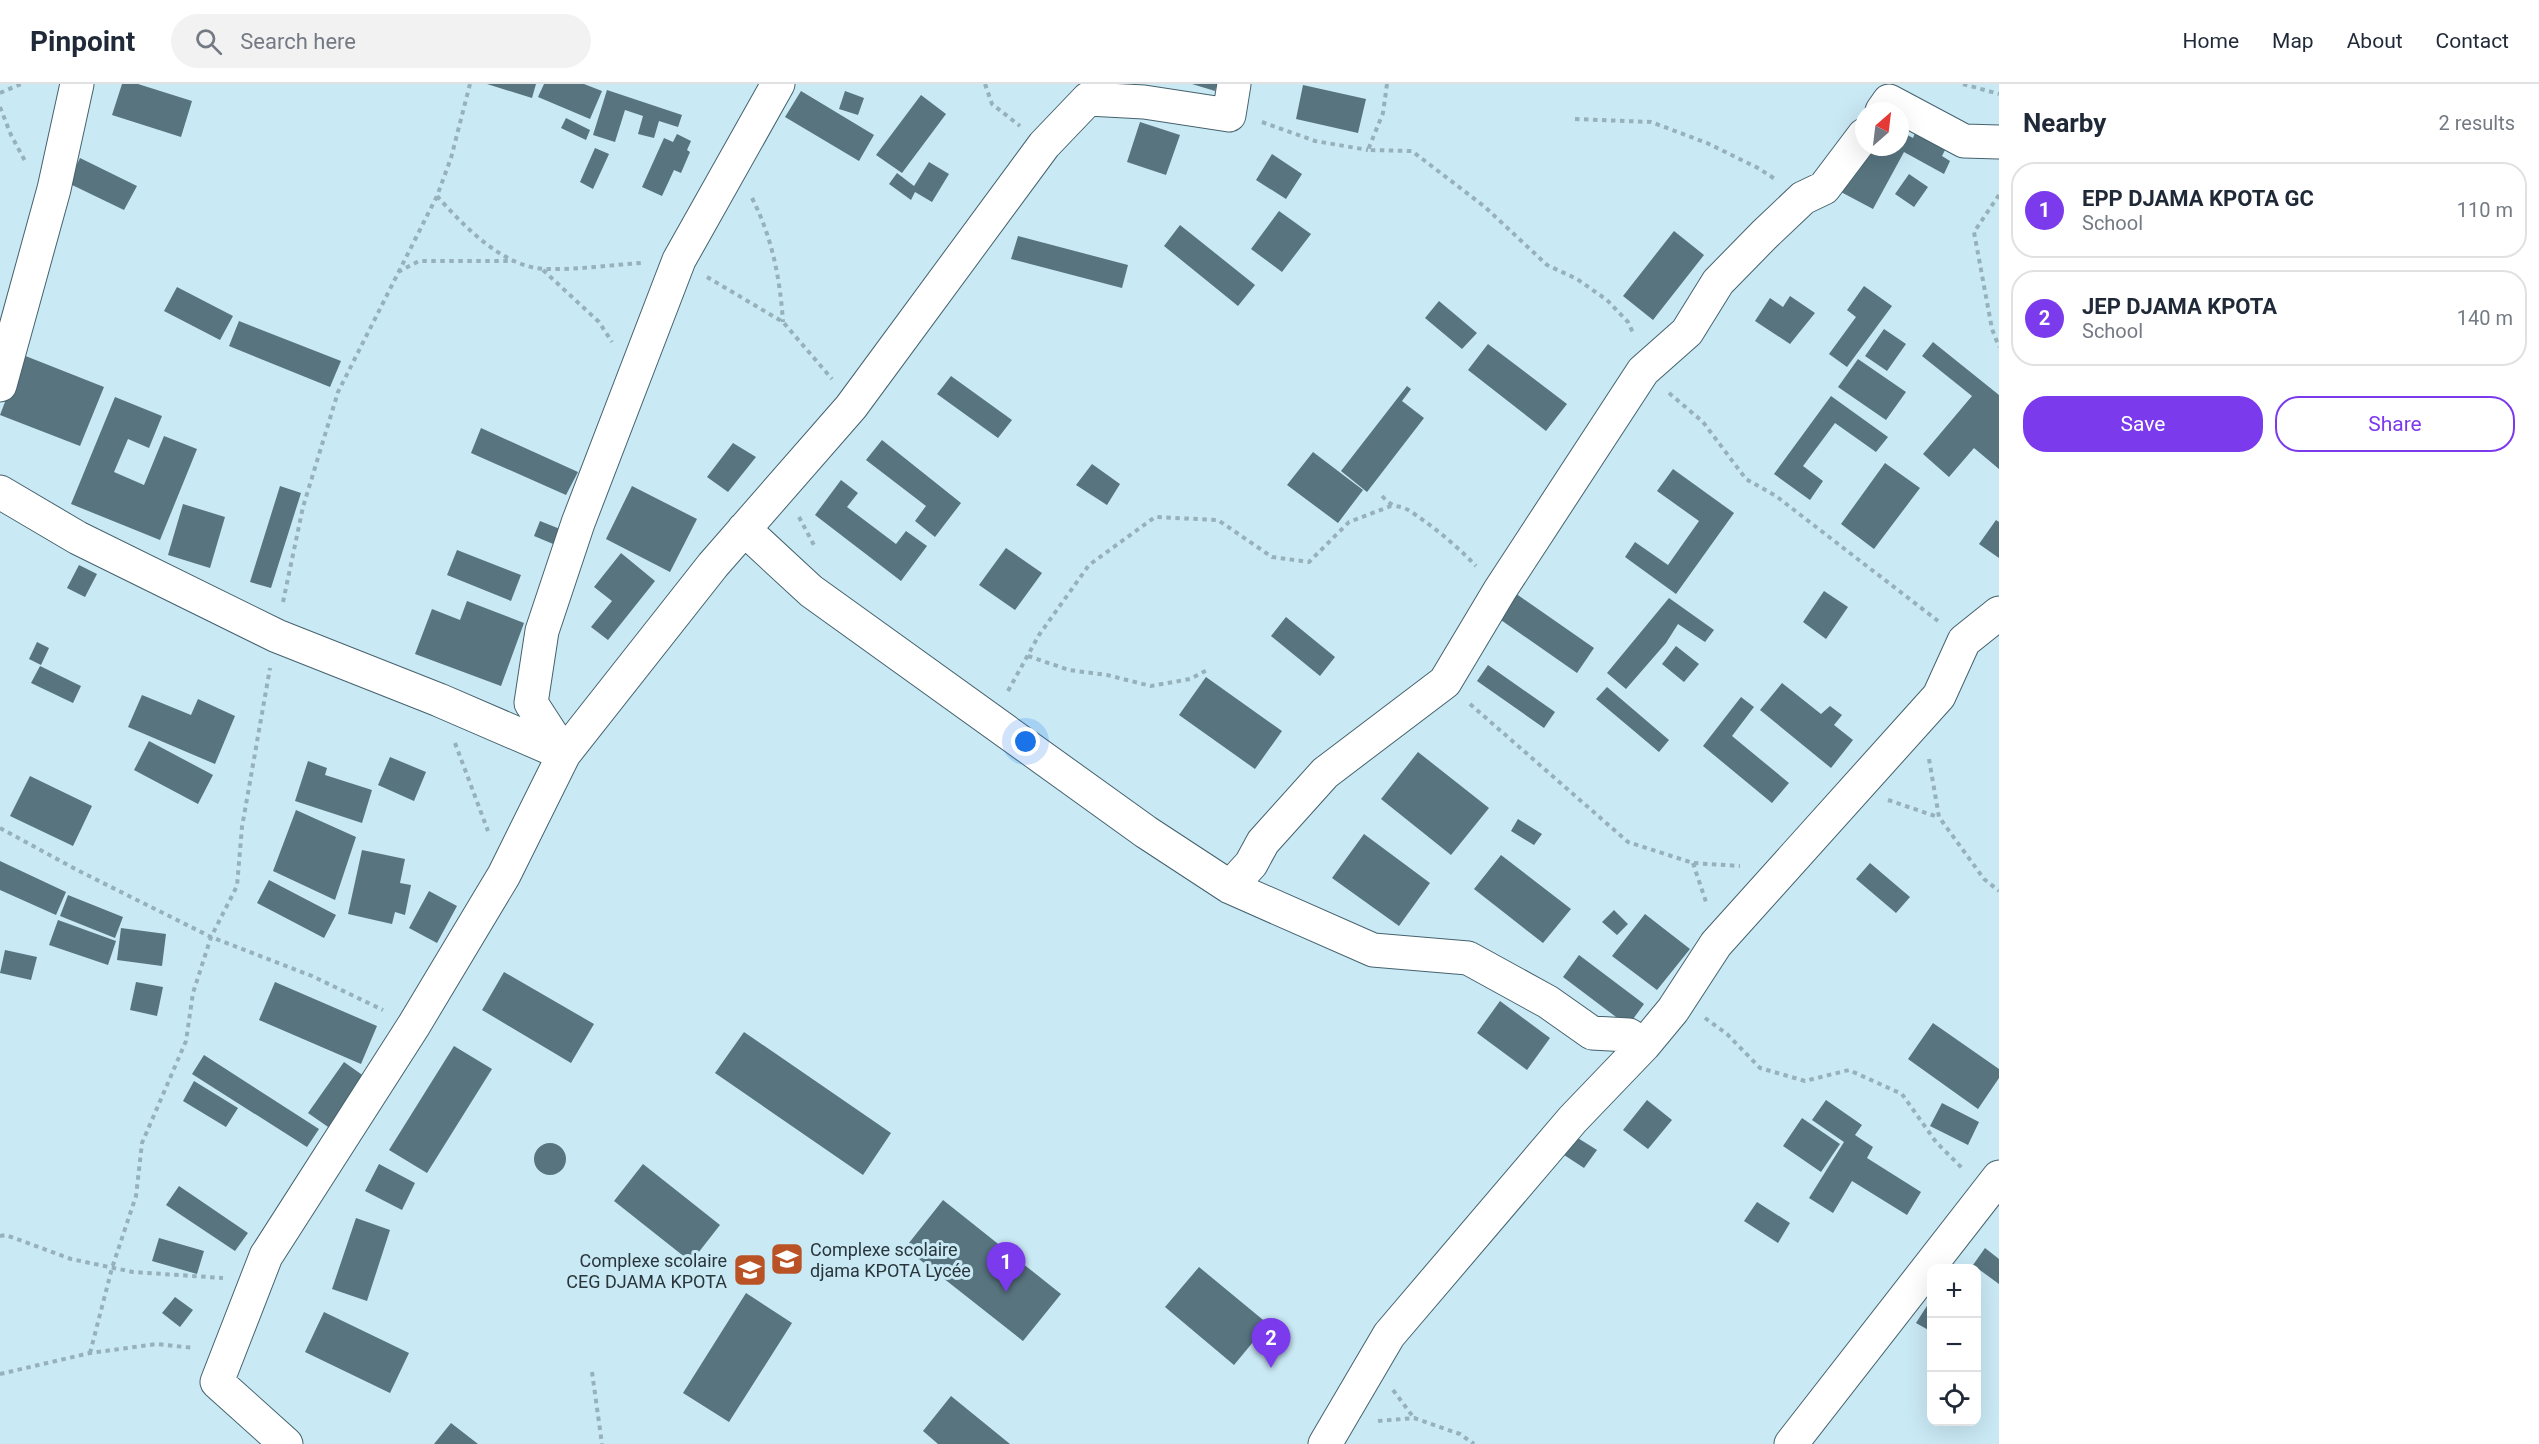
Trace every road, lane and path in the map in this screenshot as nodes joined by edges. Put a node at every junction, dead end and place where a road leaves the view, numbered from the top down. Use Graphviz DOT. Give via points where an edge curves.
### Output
graph roads {
  1 [pos="21,84"];
  2 [pos="77,84"];
  3 [pos="470,84"];
  4 [pos="778,84"];
  5 [pos="985,84"];
  6 [pos="1387,84"];
  7 [pos="1962,84"];
  8 [pos="0,93"];
  9 [pos="1999,94"];
  10 [pos="1231,99"];
  11 [pos="0,107"];
  12 [pos="1909,112"];
  13 [pos="1575,119"];
  14 [pos="1999,142"];
  15 [pos="1044,145"];
  16 [pos="1855,147"];
  17 [pos="1368,150"];
  18 [pos="734,162"];
  19 [pos="54,189"];
  20 [pos="1999,195"];
  21 [pos="437,196"];
  22 [pos="1803,198"];
  23 [pos="679,260"];
  24 [pos="514,261"];
  25 [pos="543,269"];
  26 [pos="398,272"];
  27 [pos="783,322"];
  28 [pos="1999,347"];
  29 [pos="1643,371"];
  30 [pos="633,376"];
  31 [pos="0,385"];
  32 [pos="850,407"];
  33 [pos="0,492"];
  34 [pos="1382,496"];
  35 [pos="1391,506"];
  36 [pos="744,529"];
  37 [pos="1500,590"];
  38 [pos="1999,613"];
  39 [pos="276,636"];
  40 [pos="1964,640"];
  41 [pos="1028,656"];
  42 [pos="1209,669"];
  43 [pos="1445,682"];
  44 [pos="439,700"];
  45 [pos="990,719"];
  46 [pos="1930,752"];
  47 [pos="564,754"];
  48 [pos="1854,788"];
  49 [pos="1939,817"];
  50 [pos="0,828"];
  51 [pos="1785,865"];
  52 [pos="504,875"];
  53 [pos="1230,887"];
  54 [pos="1999,891"];
  55 [pos="212,936"];
  56 [pos="1673,1010"];
  57 [pos="414,1025"];
  58 [pos="1644,1045"];
  59 [pos="1966,1173"];
  60 [pos="1999,1177"];
  61 [pos="0,1236"];
  62 [pos="112,1268"];
  63 [pos="257,1280"];
  64 [pos="90,1353"];
  65 [pos="229,1353"];
  66 [pos="592,1372"];
  67 [pos="0,1374"];
  68 [pos="1373,1422"];
  69 [pos="286,1444"];
  70 [pos="602,1444"];
  71 [pos="1325,1444"];
  72 [pos="1474,1444"];
  73 [pos="1791,1444"];
  1 -- 8 [label="path"];
  2 -- 19 [label="street"];
  3 -- 21 [label="path" via="452,158"];
  4 -- 18 [label="street"];
  5 -- 15 [label="path" via="992,104"];
  6 -- 17 [label="path" via="1383,113"];
  7 -- 9 [label="path"];
  10 -- 15 [label="street" via="1088,99"];
  10 -- 17 [label="path" via="1256,120 1315,141"];
  11 -- 19 [label="path" via="31,171"];
  12 -- 14 [label="street" via="1964,141"];
  13 -- 22 [label="path" via="1651,122 1758,168"];
  15 -- 32 [label="street"];
  16 -- 22 [label="street" via="1824,188"];
  17 -- 29 [label="path" via="1412,151 1485,207 1547,265 1607,300 1628,322 1639,346"];
  18 -- 23 [label="street"];
  18 -- 27 [label="path" via="764,221 781,284"];
  19 -- 31 [label="street"];
  20 -- 28 [label="path" via="1974,232 1992,329"];
  21 -- 24 [label="path" via="470,233"];
  21 -- 26 [label="path"];
  22 -- 29 [label="street" via="1719,282 1687,332"];
  23 -- 25 [label="path"];
  23 -- 27 [label="path"];
  23 -- 30 [label="street"];
  24 -- 25 [label="path"];
  24 -- 26 [label="path" via="419,261"];
  25 -- 30 [label="path" via="599,322"];
  26 -- 39 [label="path" via="338,393 303,507"];
  27 -- 32 [label="path" via="825,370"];
  29 -- 37 [label="street"];
  29 -- 40 [label="path" via="1703,422 1746,479 1776,496"];
  30 -- 47 [label="street" via="542,632 531,703"];
  32 -- 36 [label="street"];
  33 -- 39 [label="street" via="78,538"];
  34 -- 35 [label="path"];
  35 -- 37 [label="path" via="1407,509 1452,542"];
  35 -- 41 [label="path" via="1349,522 1309,562 1272,557 1218,520 1155,517 1089,565"];
  36 -- 45 [label="street" via="811,591"];
  36 -- 47 [label="street"];
  37 -- 43 [label="street"];
  38 -- 40 [label="street"];
  39 -- 44 [label="street"];
  39 -- 55 [label="path" via="242,827 237,886"];
  40 -- 48 [label="street" via="1939,696"];
  41 -- 42 [label="path" via="1069,670 1151,686 1190,679"];
  41 -- 45 [label="path"];
  43 -- 51 [label="path" via="1628,842 1693,863"];
  43 -- 53 [label="street" via="1325,773 1263,842 1251,864"];
  44 -- 47 [label="street"];
  44 -- 52 [label="path"];
  45 -- 53 [label="street" via="1146,832"];
  46 -- 49 [label="path" via="1928,763"];
  47 -- 52 [label="street"];
  48 -- 49 [label="path"];
  48 -- 51 [label="street"];
  49 -- 54 [label="path" via="1983,879"];
  50 -- 55 [label="path"];
  51 -- 56 [label="street" via="1716,944"];
  52 -- 57 [label="street"];
  53 -- 58 [label="street" via="1373,951 1468,958 1548,1002 1592,1033 1629,1035"];
  55 -- 57 [label="path" via="312,976"];
  55 -- 62 [label="path" via="193,993 186,1041 142,1143 136,1196"];
  56 -- 58 [label="street"];
  56 -- 59 [label="path" via="1699,1013 1727,1034 1760,1068 1805,1081 1849,1070 1902,1094 1936,1142"];
  57 -- 63 [label="street" via="266,1257"];
  58 -- 71 [label="street" via="1573,1119 1389,1335"];
  60 -- 73 [label="street"];
  61 -- 62 [label="path"];
  62 -- 63 [label="path"];
  62 -- 64 [label="path"];
  63 -- 65 [label="street"];
  64 -- 65 [label="path" via="157,1344"];
  64 -- 67 [label="path"];
  65 -- 69 [label="street" via="217,1382"];
  66 -- 70 [label="path"];
  68 -- 72 [label="path" via="1414,1418 1460,1434"];
}
